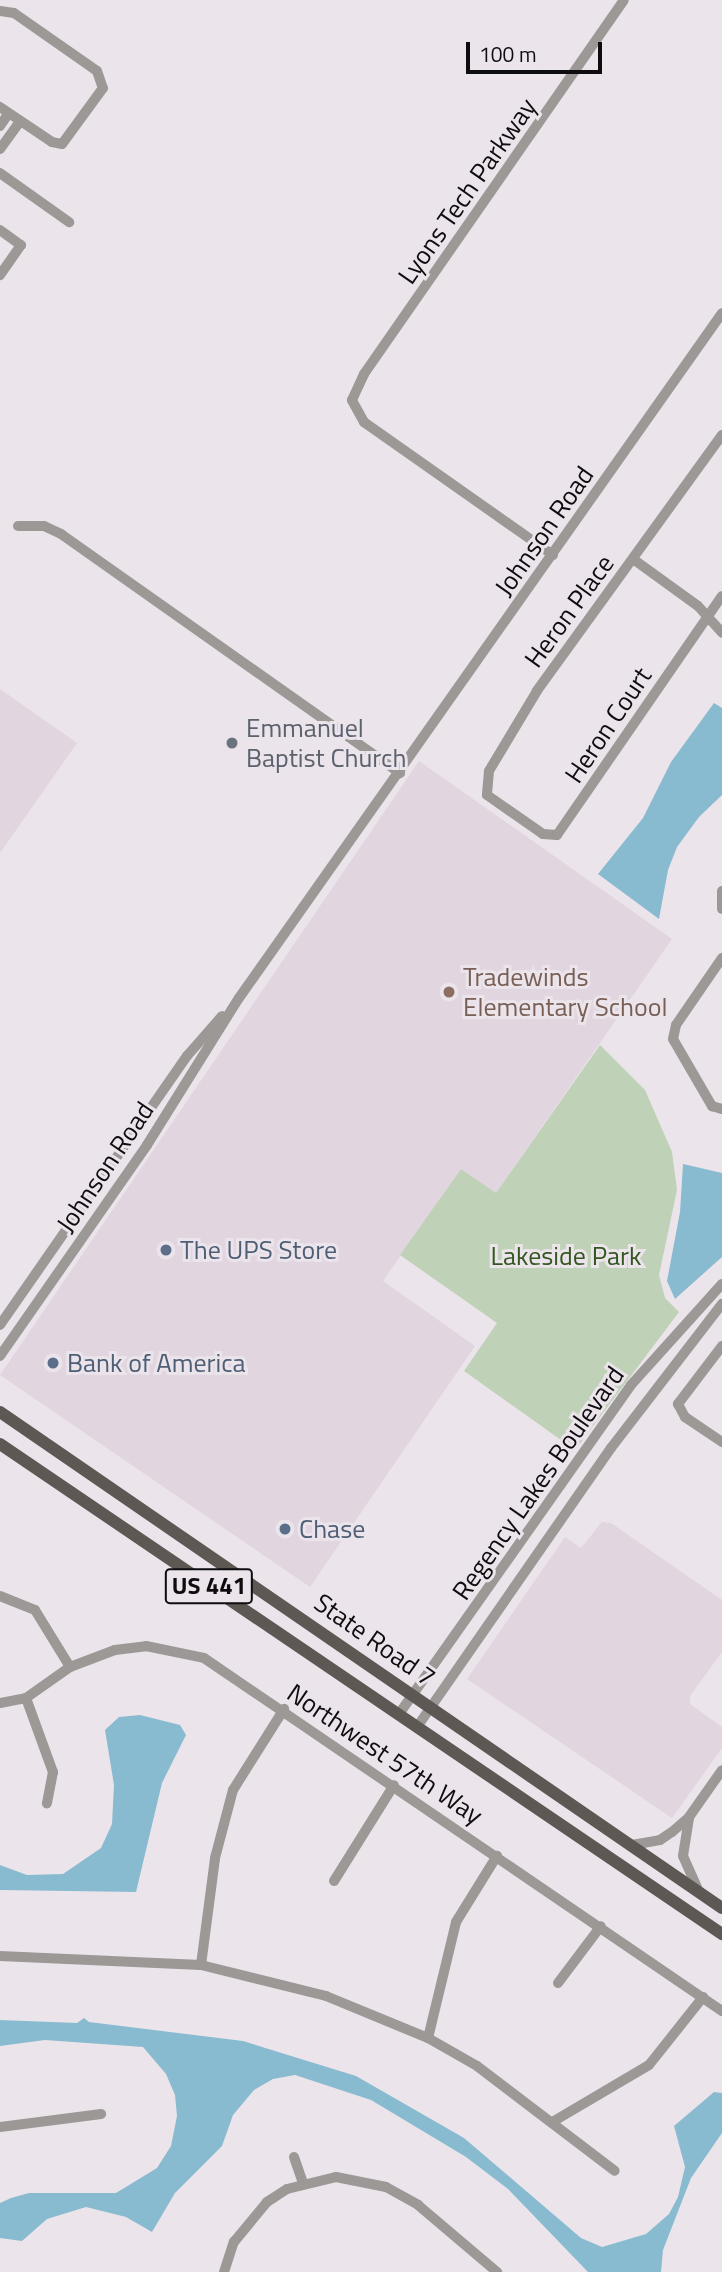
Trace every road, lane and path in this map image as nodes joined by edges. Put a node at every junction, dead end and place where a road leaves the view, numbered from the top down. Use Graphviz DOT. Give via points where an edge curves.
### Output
graph roads {
  1 [pos="624,0"];
  2 [pos="0,11"];
  3 [pos="4,110"];
  4 [pos="20,121"];
  5 [pos="0,126"];
  6 [pos="0,149"];
  7 [pos="0,173"];
  8 [pos="69,222"];
  9 [pos="0,229"];
  10 [pos="0,275"];
  11 [pos="722,313"];
  12 [pos="722,435"];
  13 [pos="18,526"];
  14 [pos="553,555"];
  15 [pos="633,559"];
  16 [pos="722,596"];
  17 [pos="706,618"];
  18 [pos="722,632"];
  19 [pos="400,773"];
  20 [pos="512,814"];
  21 [pos="722,891"];
  22 [pos="722,909"];
  23 [pos="722,958"];
  24 [pos="239,998"];
  25 [pos="187,1056"];
  26 [pos="722,1109"];
  27 [pos="161,1124"];
  28 [pos="722,1284"];
  29 [pos="722,1304"];
  30 [pos="0,1325"];
  31 [pos="722,1346"];
  32 [pos="0,1356"];
  33 [pos="0,1412"];
  34 [pos="722,1442"];
  35 [pos="0,1444"];
  36 [pos="0,1596"];
  37 [pos="70,1667"];
  38 [pos="413,1694"];
  39 [pos="26,1698"];
  40 [pos="0,1703"];
  41 [pos="432,1707"];
  42 [pos="284,1709"];
  43 [pos="399,1714"];
  44 [pos="417,1727"];
  45 [pos="722,1770"];
  46 [pos="394,1785"];
  47 [pos="47,1803"];
  48 [pos="689,1817"];
  49 [pos="632,1846"];
  50 [pos="497,1856"];
  51 [pos="334,1881"];
  52 [pos="699,1892"];
  53 [pos="722,1908"];
  54 [pos="601,1926"];
  55 [pos="722,1934"];
  56 [pos="0,1956"];
  57 [pos="201,1965"];
  58 [pos="558,1983"];
  59 [pos="703,1997"];
  60 [pos="722,2011"];
  61 [pos="428,2038"];
  62 [pos="101,2114"];
  63 [pos="554,2121"];
  64 [pos="0,2126"];
  65 [pos="294,2157"];
  66 [pos="615,2171"];
  67 [pos="307,2182"];
  68 [pos="224,2272"];
  69 [pos="497,2272"];
  1 -- 14 [label="street, Lyons Tech Parkway" via="355,391 354,409 364,422"];
  2 -- 4 [label="street" via="15,13 103,77 103,88 62,144"];
  3 -- 4 [label="street"];
  3 -- 5 [label="street"];
  4 -- 6 [label="street"];
  7 -- 8 [label="street"];
  9 -- 10 [label="street" via="21,245"];
  11 -- 14 [label="street, Johnson Road"];
  12 -- 15 [label="street, Heron Place"];
  13 -- 19 [label="street" via="44,526 61,534"];
  14 -- 19 [label="street, Johnson Road"];
  15 -- 17 [label="street" via="698,606"];
  15 -- 20 [label="street, Heron Place" via="537,691 489,771 487,795"];
  16 -- 17 [label="street, Heron Court"];
  17 -- 18 [label="street"];
  17 -- 20 [label="street, Heron Court" via="557,835 543,834"];
  19 -- 24 [label="street, Johnson Road"];
  21 -- 22 [label="street"];
  23 -- 26 [label="street" via="676,1025 673,1039 712,1106"];
  24 -- 25 [label="street, Johnson Road"];
  24 -- 27 [label="street, Johnson Road"];
  25 -- 27 [label="street" via="187,1069 160,1113"];
  25 -- 30 [label="street, Johnson Road"];
  27 -- 32 [label="street, Johnson Road"];
  28 -- 38 [label="street, Regency Lakes Boulevard" via="631,1385"];
  29 -- 41 [label="street, Regency Lakes Boulevard" via="660,1381"];
  31 -- 34 [label="street" via="678,1405 685,1417"];
  33 -- 38 [label="main road, State Road 7 / US 441"];
  35 -- 43 [label="main road, State Road 7 / US 441"];
  36 -- 37 [label="street" via="35,1610"];
  37 -- 39 [label="street, Northwest 57th Way"];
  37 -- 42 [label="street, Northwest 57th Way" via="115,1650 146,1646 174,1650 228,1671"];
  38 -- 41 [label="main road, State Road 7 / US 441"];
  38 -- 43 [label="street, Regency Lakes Boulevard"];
  39 -- 40 [label="street, Northwest 57th Way"];
  39 -- 47 [label="street" via="53,1772"];
  41 -- 44 [label="street, Regency Lakes Boulevard"];
  41 -- 49 [label="main road, State Road 7 / US 441"];
  42 -- 46 [label="street, Northwest 57th Way"];
  42 -- 57 [label="street" via="233,1790 215,1858"];
  43 -- 44 [label="main road, State Road 7 / US 441"];
  44 -- 55 [label="main road, State Road 7 / US 441"];
  45 -- 48 [label="street"];
  46 -- 50 [label="street, Northwest 57th Way"];
  46 -- 51 [label="street"];
  48 -- 49 [label="street" via="660,1840"];
  48 -- 52 [label="street" via="683,1856"];
  49 -- 52 [label="main road, State Road 7 / US 441"];
  50 -- 54 [label="street, Northwest 57th Way"];
  50 -- 61 [label="street" via="456,1922"];
  52 -- 53 [label="main road, State Road 7 / US 441"];
  54 -- 58 [label="street"];
  54 -- 59 [label="street, Northwest 57th Way"];
  56 -- 57 [label="street"];
  57 -- 61 [label="street" via="326,1996"];
  59 -- 60 [label="street, Northwest 57th Way"];
  59 -- 63 [label="street" via="649,2065"];
  61 -- 63 [label="street" via="477,2066"];
  62 -- 64 [label="street"];
  63 -- 66 [label="street"];
  65 -- 67 [label="street"];
  67 -- 68 [label="street" via="267,2202 249,2220 234,2242"];
  67 -- 69 [label="street" via="335,2177 386,2187 418,2205"];
}
